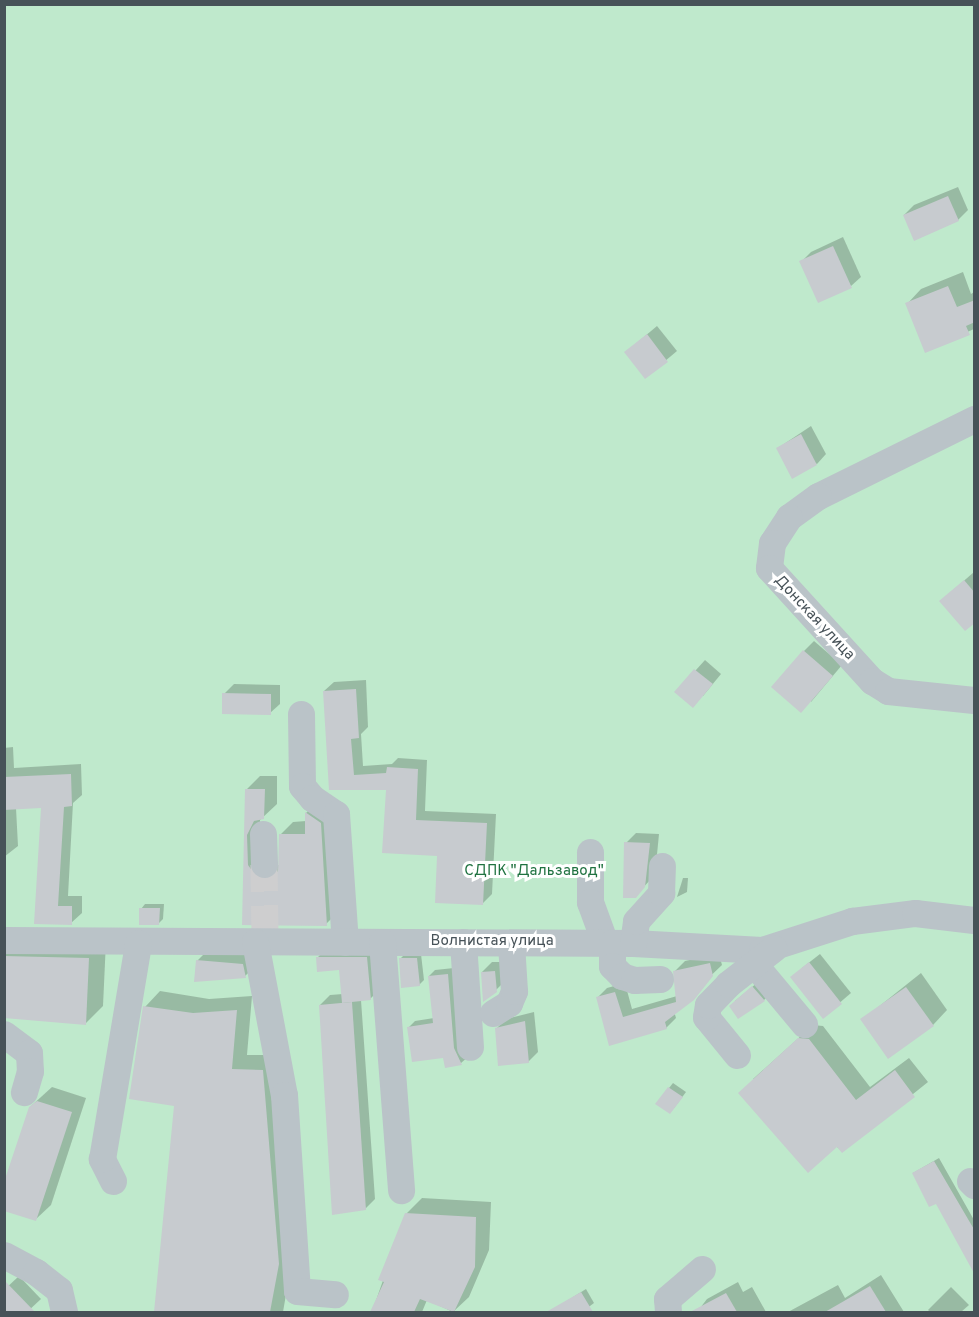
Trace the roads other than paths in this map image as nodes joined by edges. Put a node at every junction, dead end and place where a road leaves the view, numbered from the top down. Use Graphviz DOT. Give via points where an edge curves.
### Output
graph roads {
  1 [pos="975,419"];
  2 [pos="975,700"];
  3 [pos="301,714"];
  4 [pos="263,834"];
  5 [pos="590,852"];
  6 [pos="264,864"];
  7 [pos="662,866"];
  8 [pos="975,920"];
  9 [pos="262,939"];
  10 [pos="4,940"];
  11 [pos="345,942"];
  12 [pos="382,942"];
  13 [pos="463,942"];
  14 [pos="138,943"];
  15 [pos="511,943"];
  16 [pos="617,943"];
  17 [pos="764,957"];
  18 [pos="660,979"];
  19 [pos="493,1013"];
  20 [pos="804,1024"];
  21 [pos="4,1034"];
  22 [pos="470,1047"];
  23 [pos="737,1055"];
  24 [pos="24,1092"];
  25 [pos="114,1181"];
  26 [pos="401,1190"];
  27 [pos="4,1255"];
  28 [pos="702,1269"];
  29 [pos="335,1294"];
  30 [pos="297,1302"];
  31 [pos="64,1312"];
  32 [pos="668,1312"];
  1 -- 2 [label="street, Донская улица" via="818,496 789,517 772,543 769,568 872,681 888,691"];
  3 -- 11 [label="street" via="302,786 336,814"];
  4 -- 6 [label="street"];
  5 -- 16 [label="street" via="590,902"];
  7 -- 16 [label="street" via="661,893"];
  8 -- 17 [label="street, Волнистая улица" via="915,913 852,921"];
  9 -- 11 [label="street, Волнистая улица"];
  9 -- 14 [label="street, Волнистая улица"];
  9 -- 30 [label="street" via="284,1095"];
  10 -- 14 [label="street, Волнистая улица"];
  11 -- 12 [label="street, Волнистая улица"];
  12 -- 13 [label="street, Волнистая улица"];
  12 -- 26 [label="street"];
  13 -- 15 [label="street, Волнистая улица"];
  13 -- 22 [label="street"];
  14 -- 25 [label="street" via="102,1159"];
  15 -- 16 [label="street, Волнистая улица"];
  15 -- 19 [label="street" via="514,991 509,1003"];
  16 -- 17 [label="street, Волнистая улица"];
  16 -- 18 [label="street" via="612,966 622,976 634,980"];
  17 -- 20 [label="street"];
  17 -- 23 [label="street" via="708,1005 706,1017"];
  21 -- 24 [label="street" via="29,1053 30,1071"];
  27 -- 31 [label="street" via="59,1290"];
  28 -- 32 [label="street" via="667,1299"];
  29 -- 30 [label="street"];
}
